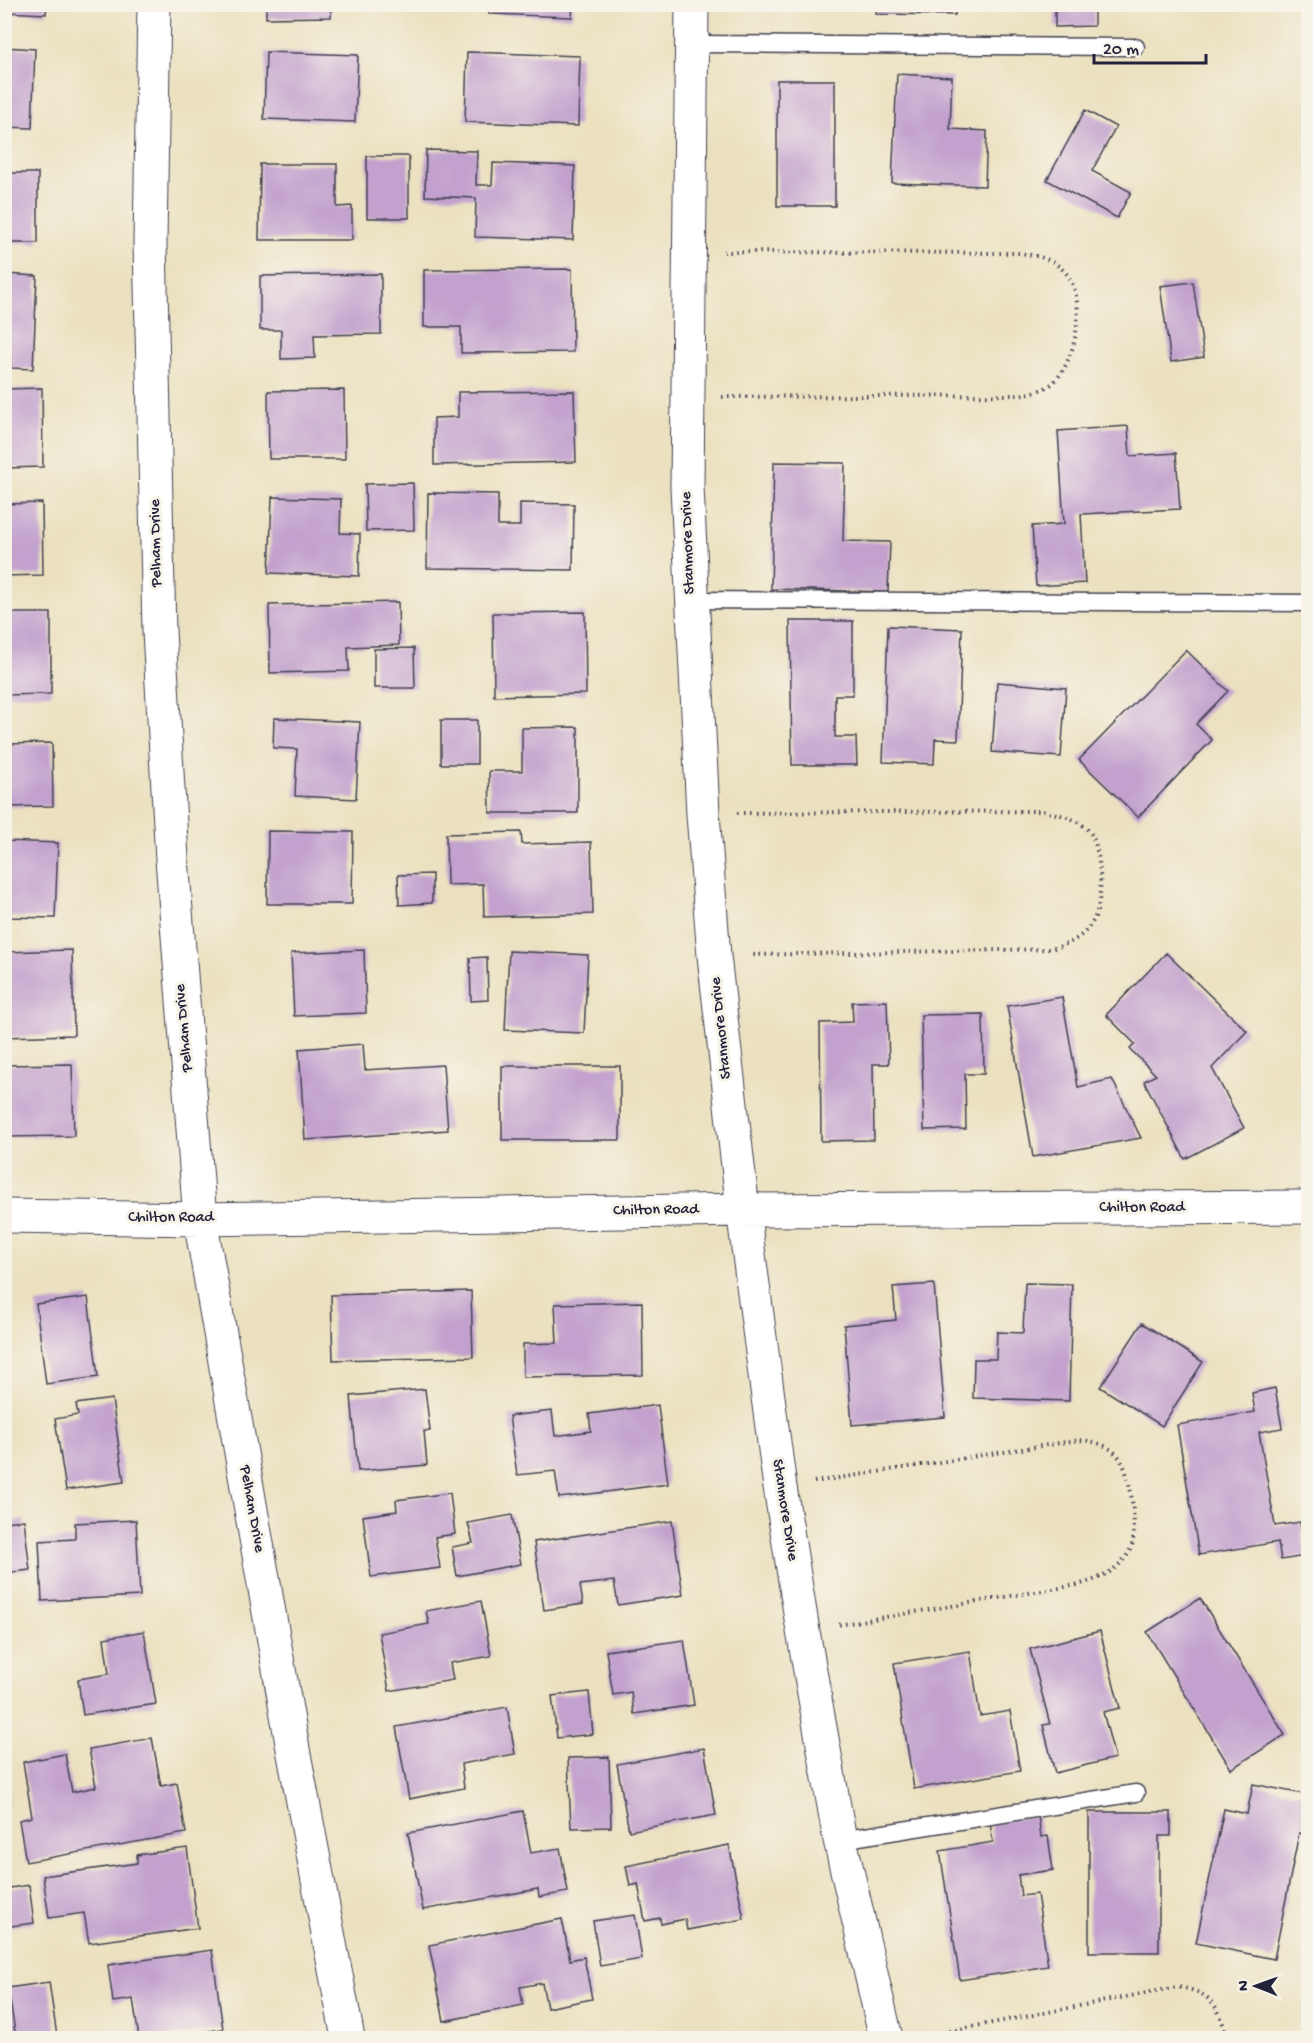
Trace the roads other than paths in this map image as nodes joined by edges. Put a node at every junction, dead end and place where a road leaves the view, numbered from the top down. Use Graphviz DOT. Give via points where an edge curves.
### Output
graph roads {
  1 [pos="154,4"];
  2 [pos="692,4"];
  3 [pos="692,44"];
  4 [pos="1136,47"];
  5 [pos="691,600"];
  6 [pos="1308,603"];
  7 [pos="1308,1207"];
  8 [pos="742,1209"];
  9 [pos="4,1216"];
  10 [pos="200,1219"];
  11 [pos="1136,1793"];
  12 [pos="840,1840"];
  13 [pos="348,2038"];
  14 [pos="886,2038"];
  1 -- 10 [label="street, Pelham Drive" via="150,242 159,631 171,860"];
  2 -- 3 [label="street, Stanmore Drive"];
  3 -- 4 [label="lane"];
  3 -- 5 [label="street, Stanmore Drive" via="687,488"];
  5 -- 6 [label="lane"];
  5 -- 8 [label="street, Stanmore Drive" via="714,956"];
  7 -- 8 [label="street, Chilton Road"];
  8 -- 10 [label="street, Chilton Road"];
  8 -- 12 [label="street, Stanmore Drive" via="780,1487"];
  9 -- 10 [label="street, Chilton Road"];
  10 -- 13 [label="street, Pelham Drive"];
  11 -- 12 [label="lane"];
  12 -- 14 [label="street, Stanmore Drive"];
}
